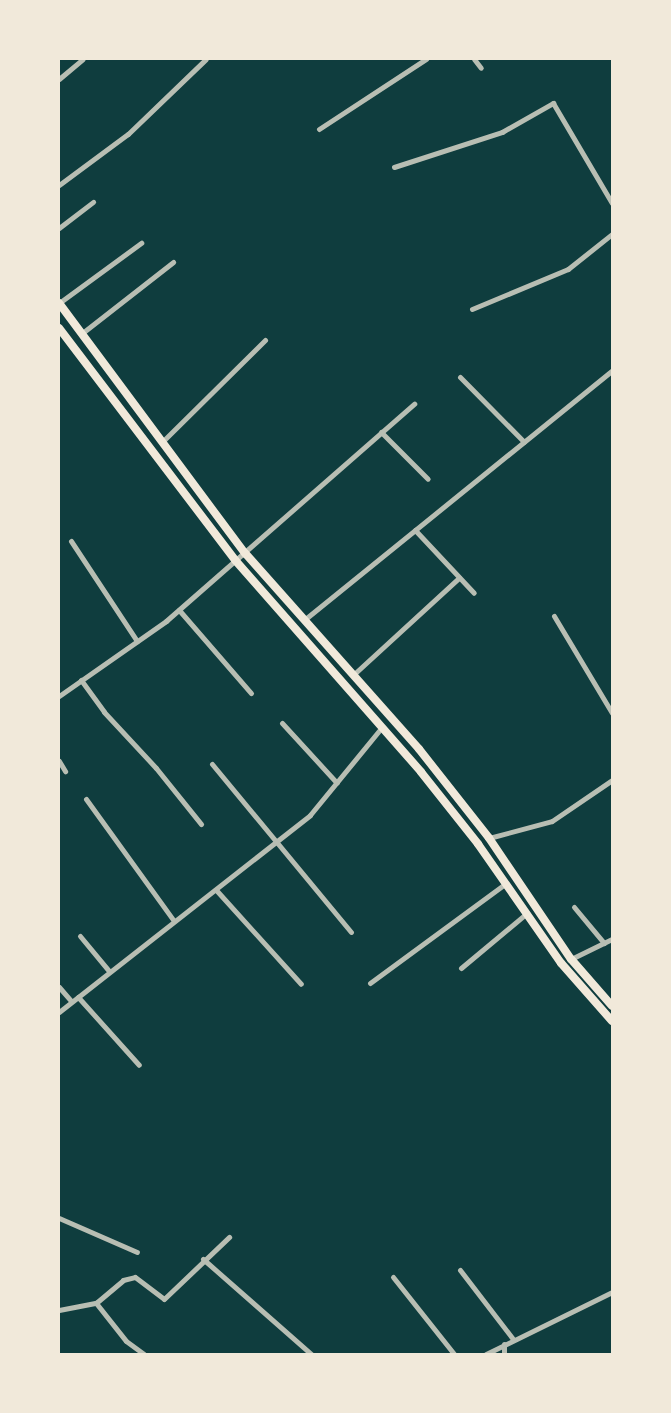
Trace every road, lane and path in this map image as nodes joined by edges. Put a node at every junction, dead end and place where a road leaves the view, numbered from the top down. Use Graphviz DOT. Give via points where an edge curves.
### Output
graph roads {
  1 [pos="83,59"];
  2 [pos="206,59"];
  3 [pos="426,59"];
  4 [pos="474,59"];
  5 [pos="481,68"];
  6 [pos="59,79"];
  7 [pos="320,129"];
  8 [pos="394,167"];
  9 [pos="59,185"];
  10 [pos="94,202"];
  11 [pos="612,203"];
  12 [pos="59,228"];
  13 [pos="612,234"];
  14 [pos="141,244"];
  15 [pos="173,262"];
  16 [pos="59,303"];
  17 [pos="472,309"];
  18 [pos="59,328"];
  19 [pos="81,334"];
  20 [pos="265,340"];
  21 [pos="612,371"];
  22 [pos="460,377"];
  23 [pos="131,401"];
  24 [pos="414,404"];
  25 [pos="121,409"];
  26 [pos="381,432"];
  27 [pos="162,442"];
  28 [pos="524,442"];
  29 [pos="428,479"];
  30 [pos="415,530"];
  31 [pos="71,541"];
  32 [pos="245,552"];
  33 [pos="234,560"];
  34 [pos="460,578"];
  35 [pos="474,593"];
  36 [pos="179,610"];
  37 [pos="554,616"];
  38 [pos="304,620"];
  39 [pos="137,642"];
  40 [pos="353,675"];
  41 [pos="81,680"];
  42 [pos="251,693"];
  43 [pos="59,696"];
  44 [pos="612,713"];
  45 [pos="391,718"];
  46 [pos="282,723"];
  47 [pos="382,727"];
  48 [pos="59,761"];
  49 [pos="212,764"];
  50 [pos="65,771"];
  51 [pos="612,780"];
  52 [pos="337,782"];
  53 [pos="86,799"];
  54 [pos="201,824"];
  55 [pos="489,838"];
  56 [pos="275,843"];
  57 [pos="506,882"];
  58 [pos="216,891"];
  59 [pos="574,907"];
  60 [pos="528,913"];
  61 [pos="174,921"];
  62 [pos="352,932"];
  63 [pos="80,936"];
  64 [pos="612,939"];
  65 [pos="604,943"];
  66 [pos="571,959"];
  67 [pos="461,968"];
  68 [pos="109,971"];
  69 [pos="370,982"];
  70 [pos="301,984"];
  71 [pos="59,987"];
  72 [pos="78,997"];
  73 [pos="71,1001"];
  74 [pos="612,1006"];
  75 [pos="59,1012"];
  76 [pos="612,1021"];
  77 [pos="140,1066"];
  78 [pos="59,1218"];
  79 [pos="229,1236"];
  80 [pos="137,1252"];
  81 [pos="203,1259"];
  82 [pos="460,1270"];
  83 [pos="393,1277"];
  84 [pos="612,1292"];
  85 [pos="96,1303"];
  86 [pos="59,1310"];
  87 [pos="513,1340"];
  88 [pos="504,1344"];
  89 [pos="144,1354"];
  90 [pos="311,1354"];
  91 [pos="454,1354"];
  92 [pos="486,1354"];
  93 [pos="504,1354"];
  1 -- 6 [label="street"];
  2 -- 9 [label="street" via="128,134"];
  3 -- 7 [label="street"];
  4 -- 5 [label="street"];
  8 -- 11 [label="street" via="502,132 553,103"];
  10 -- 12 [label="street"];
  13 -- 17 [label="street" via="568,269"];
  14 -- 16 [label="street"];
  15 -- 19 [label="street"];
  16 -- 19 [label="main road"];
  18 -- 25 [label="main road"];
  19 -- 23 [label="main road"];
  20 -- 27 [label="street"];
  21 -- 28 [label="street"];
  22 -- 28 [label="street"];
  23 -- 25 [label="main road"];
  23 -- 27 [label="main road"];
  24 -- 26 [label="street"];
  25 -- 33 [label="main road"];
  26 -- 29 [label="street"];
  26 -- 32 [label="street"];
  27 -- 32 [label="main road"];
  28 -- 30 [label="street"];
  30 -- 34 [label="street"];
  30 -- 38 [label="street"];
  31 -- 39 [label="street"];
  32 -- 33 [label="street"];
  32 -- 38 [label="main road"];
  33 -- 36 [label="street"];
  33 -- 47 [label="main road"];
  34 -- 35 [label="street"];
  34 -- 40 [label="street"];
  36 -- 39 [label="street"];
  36 -- 42 [label="street"];
  37 -- 44 [label="street"];
  38 -- 40 [label="main road"];
  39 -- 41 [label="street"];
  40 -- 45 [label="main road"];
  41 -- 43 [label="street"];
  41 -- 54 [label="street" via="104,712 156,768"];
  45 -- 47 [label="main road"];
  45 -- 55 [label="main road"];
  46 -- 52 [label="street"];
  47 -- 52 [label="street"];
  47 -- 57 [label="main road"];
  48 -- 50 [label="street"];
  49 -- 56 [label="street"];
  51 -- 55 [label="street" via="552,821"];
  52 -- 56 [label="street" via="310,815"];
  53 -- 61 [label="street"];
  55 -- 66 [label="main road"];
  56 -- 58 [label="street"];
  56 -- 62 [label="street"];
  57 -- 60 [label="main road"];
  57 -- 69 [label="street"];
  58 -- 61 [label="street"];
  58 -- 70 [label="street"];
  59 -- 65 [label="street"];
  60 -- 67 [label="street"];
  60 -- 76 [label="main road" via="561,963"];
  61 -- 68 [label="street"];
  63 -- 68 [label="street"];
  64 -- 65 [label="street"];
  65 -- 66 [label="street"];
  66 -- 74 [label="main road"];
  68 -- 72 [label="street"];
  71 -- 73 [label="street"];
  72 -- 73 [label="street"];
  72 -- 77 [label="street"];
  73 -- 75 [label="street"];
  78 -- 80 [label="street"];
  79 -- 81 [label="street"];
  81 -- 85 [label="street" via="164,1299 134,1277 123,1280"];
  81 -- 90 [label="street"];
  82 -- 87 [label="street"];
  83 -- 91 [label="street"];
  84 -- 87 [label="street"];
  85 -- 86 [label="street"];
  85 -- 89 [label="street" via="126,1341"];
  87 -- 88 [label="street"];
  88 -- 92 [label="street"];
  88 -- 93 [label="street"];
}
